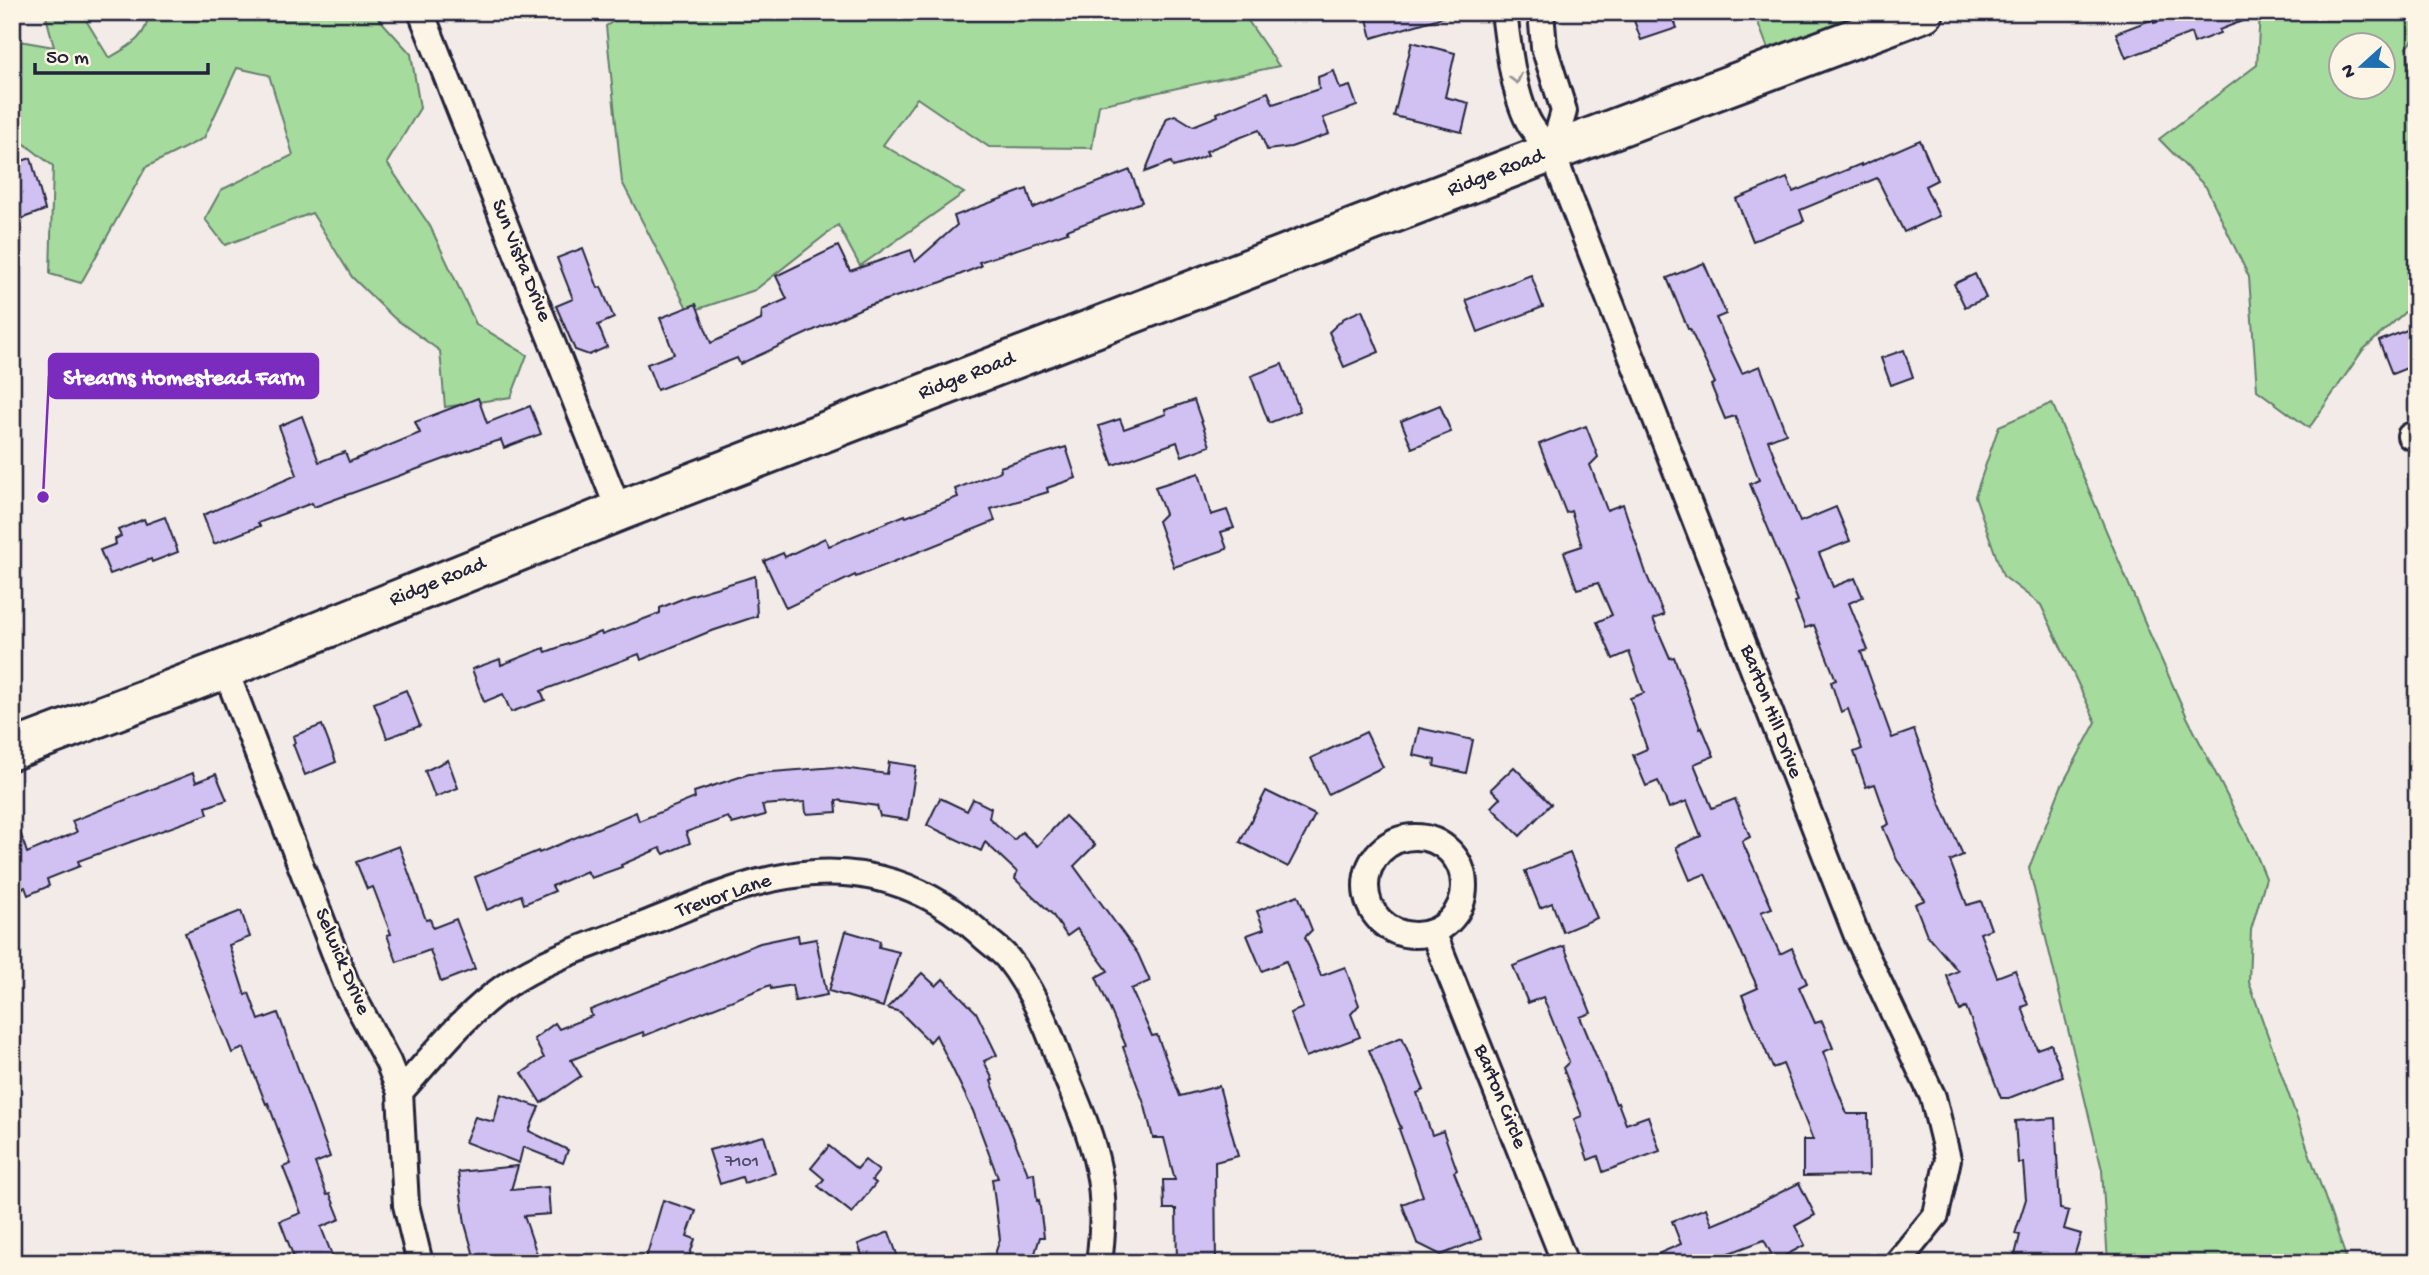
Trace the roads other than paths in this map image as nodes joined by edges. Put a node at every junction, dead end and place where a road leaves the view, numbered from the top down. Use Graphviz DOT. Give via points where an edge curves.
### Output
graph roads {
  1 [pos="421,12"];
  2 [pos="1504,12"];
  3 [pos="1541,12"];
  4 [pos="1924,12"];
  5 [pos="1552,152"];
  6 [pos="619,511"];
  7 [pos="225,669"];
  8 [pos="12,750"];
  9 [pos="1433,932"];
  10 [pos="400,1092"];
  11 [pos="420,1263"];
  12 [pos="1099,1263"];
  13 [pos="1565,1263"];
  14 [pos="1897,1263"];
  1 -- 6 [label="street, Sun Vista Drive"];
  2 -- 5 [label="street, Barton Hill Drive, one-way" via="1522,104 1530,125"];
  3 -- 5 [label="street" via="1544,47 1564,111"];
  4 -- 5 [label="main road, Ridge Road"];
  5 -- 6 [label="main road, Ridge Road"];
  5 -- 14 [label="street, Barton Hill Drive" via="1857,936 1933,1097 1948,1159 1936,1214"];
  6 -- 7 [label="main road, Ridge Road"];
  7 -- 8 [label="main road, Ridge Road"];
  7 -- 10 [label="street, Selwick Drive" via="346,983"];
  9 -- 9 [label="street" via="1418,935 1395,930 1377,917 1368,903 1366,880 1373,858 1397,839 1431,838 1458,860 1464,894 1448,923"];
  9 -- 13 [label="street, Barton Circle"];
  10 -- 11 [label="street, Selwick Drive" via="406,1205"];
  10 -- 12 [label="street, Trevor Lane" via="465,1019 504,987 543,964 749,884 830,872 890,880 963,917 1009,959 1031,993 1098,1169 1102,1209"];
}
